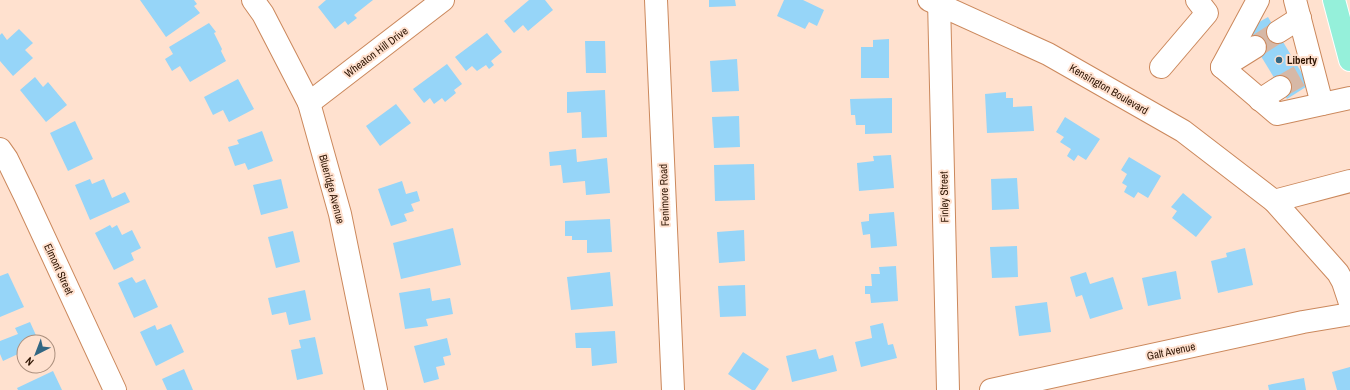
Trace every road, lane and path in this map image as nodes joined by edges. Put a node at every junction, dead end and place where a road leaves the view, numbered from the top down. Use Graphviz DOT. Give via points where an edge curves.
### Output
graph roads {
  1 [pos="253,0"];
  2 [pos="443,0"];
  3 [pos="656,0"];
  4 [pos="1197,0"];
  5 [pos="1258,0"];
  6 [pos="1334,0"];
  7 [pos="936,1"];
  8 [pos="1297,9"];
  9 [pos="1278,32"];
  10 [pos="1255,46"];
  11 [pos="1350,60"];
  12 [pos="1161,67"];
  13 [pos="1222,67"];
  14 [pos="1280,88"];
  15 [pos="1350,98"];
  16 [pos="1260,100"];
  17 [pos="309,103"];
  18 [pos="1322,104"];
  19 [pos="0,149"];
  20 [pos="1350,181"];
  21 [pos="1274,202"];
  22 [pos="1350,303"];
  23 [pos="1350,314"];
  24 [pos="116,390"];
  25 [pos="376,390"];
  26 [pos="672,390"];
  27 [pos="948,390"];
  28 [pos="991,390"];
  1 -- 17 [label="street, Blueridge Avenue" via="263,14"];
  2 -- 17 [label="street, Wheaton Hill Drive"];
  3 -- 26 [label="street, Fenimore Road"];
  4 -- 12 [label="street" via="1207,13"];
  5 -- 13 [label="street"];
  6 -- 11 [label="main road"];
  7 -- 21 [label="street, Kensington Boulevard" via="1048,54 1183,131"];
  7 -- 27 [label="street, Finley Street" via="941,54"];
  8 -- 9 [label="street"];
  8 -- 18 [label="street" via="1308,71"];
  10 -- 13 [label="street"];
  13 -- 16 [label="street"];
  14 -- 16 [label="street"];
  15 -- 18 [label="street"];
  16 -- 18 [label="street" via="1277,114"];
  17 -- 25 [label="street, Blueridge Avenue" via="340,214"];
  19 -- 24 [label="street, Elmont Street" via="25,196"];
  20 -- 21 [label="street"];
  21 -- 22 [label="street, Kensington Boulevard" via="1338,273"];
  23 -- 28 [label="street, Galt Avenue"];
}
